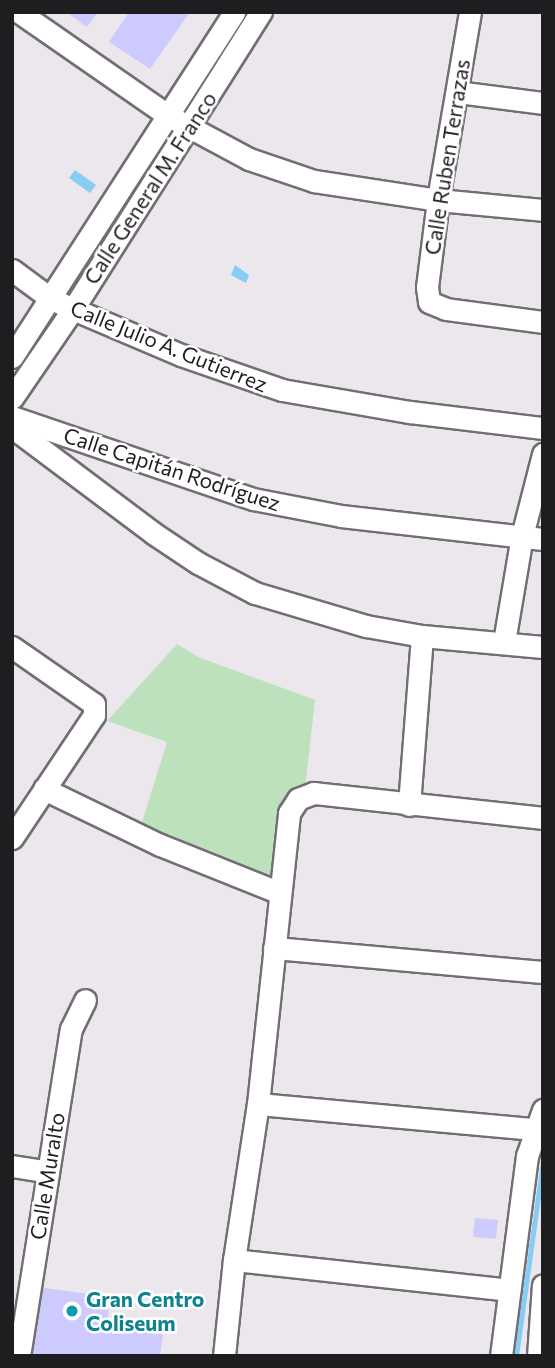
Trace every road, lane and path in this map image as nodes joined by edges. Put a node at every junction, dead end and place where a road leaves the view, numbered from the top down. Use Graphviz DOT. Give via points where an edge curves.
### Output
graph roads {
  1 [pos="19,12"];
  2 [pos="234,12"];
  3 [pos="261,12"];
  4 [pos="470,12"];
  5 [pos="457,92"];
  6 [pos="543,103"];
  7 [pos="167,115"];
  8 [pos="190,127"];
  9 [pos="438,200"];
  10 [pos="543,210"];
  11 [pos="12,271"];
  12 [pos="50,298"];
  13 [pos="73,309"];
  14 [pos="543,322"];
  15 [pos="12,357"];
  16 [pos="12,398"];
  17 [pos="12,417"];
  18 [pos="12,427"];
  19 [pos="543,428"];
  20 [pos="543,454"];
  21 [pos="532,537"];
  22 [pos="422,636"];
  23 [pos="504,642"];
  24 [pos="543,647"];
  25 [pos="12,648"];
  26 [pos="44,789"];
  27 [pos="409,805"];
  28 [pos="543,818"];
  29 [pos="14,832"];
  30 [pos="280,893"];
  31 [pos="274,948"];
  32 [pos="543,972"];
  33 [pos="85,1000"];
  34 [pos="258,1104"];
  35 [pos="541,1123"];
  36 [pos="12,1166"];
  37 [pos="48,1172"];
  38 [pos="234,1260"];
  39 [pos="543,1284"];
  40 [pos="509,1290"];
  41 [pos="542,1293"];
  42 [pos="19,1356"];
  43 [pos="225,1356"];
  44 [pos="501,1356"];
  45 [pos="538,1356"];
  1 -- 7 [label="street"];
  2 -- 7 [label="street, Calle General M. Franco"];
  3 -- 8 [label="street, Calle General M. Franco"];
  4 -- 5 [label="street, Calle Ruben Terrazas"];
  5 -- 6 [label="street"];
  5 -- 9 [label="street, Calle Ruben Terrazas"];
  7 -- 8 [label="street"];
  7 -- 12 [label="street, Calle General M. Franco"];
  8 -- 9 [label="street" via="249,159 314,181"];
  8 -- 13 [label="street, Calle General M. Franco"];
  9 -- 10 [label="street"];
  9 -- 14 [label="street, Calle Ruben Terrazas" via="429,302 446,309"];
  11 -- 12 [label="street, Calle Julio A. Gutierrez"];
  12 -- 13 [label="street, Calle Julio A. Gutierrez"];
  12 -- 15 [label="street, Calle General M. Franco"];
  13 -- 16 [label="street, Calle General M. Franco"];
  13 -- 19 [label="street, Calle Julio A. Gutierrez" via="181,355 282,390"];
  17 -- 21 [label="street, Calle Capitán Rodríguez" via="253,499 341,516"];
  18 -- 22 [label="street" via="153,533 255,593 366,626"];
  20 -- 21 [label="street"];
  21 -- 23 [label="street"];
  22 -- 23 [label="street"];
  22 -- 27 [label="street"];
  23 -- 24 [label="street"];
  25 -- 26 [label="street" via="94,704 94,715"];
  26 -- 29 [label="street"];
  26 -- 30 [label="street" via="160,845"];
  27 -- 28 [label="street"];
  27 -- 30 [label="street" via="314,793 299,799 289,813"];
  30 -- 31 [label="street"];
  31 -- 32 [label="street"];
  31 -- 34 [label="street"];
  33 -- 37 [label="street, Calle Muralto" via="71,1029"];
  34 -- 35 [label="street"];
  34 -- 38 [label="street"];
  35 -- 40 [label="street" via="527,1156"];
  36 -- 37 [label="street"];
  37 -- 42 [label="street, Calle Muralto"];
  38 -- 40 [label="street"];
  38 -- 43 [label="street"];
  39 -- 41 [label="street"];
  40 -- 44 [label="street"];
  41 -- 45 [label="street"];
}
